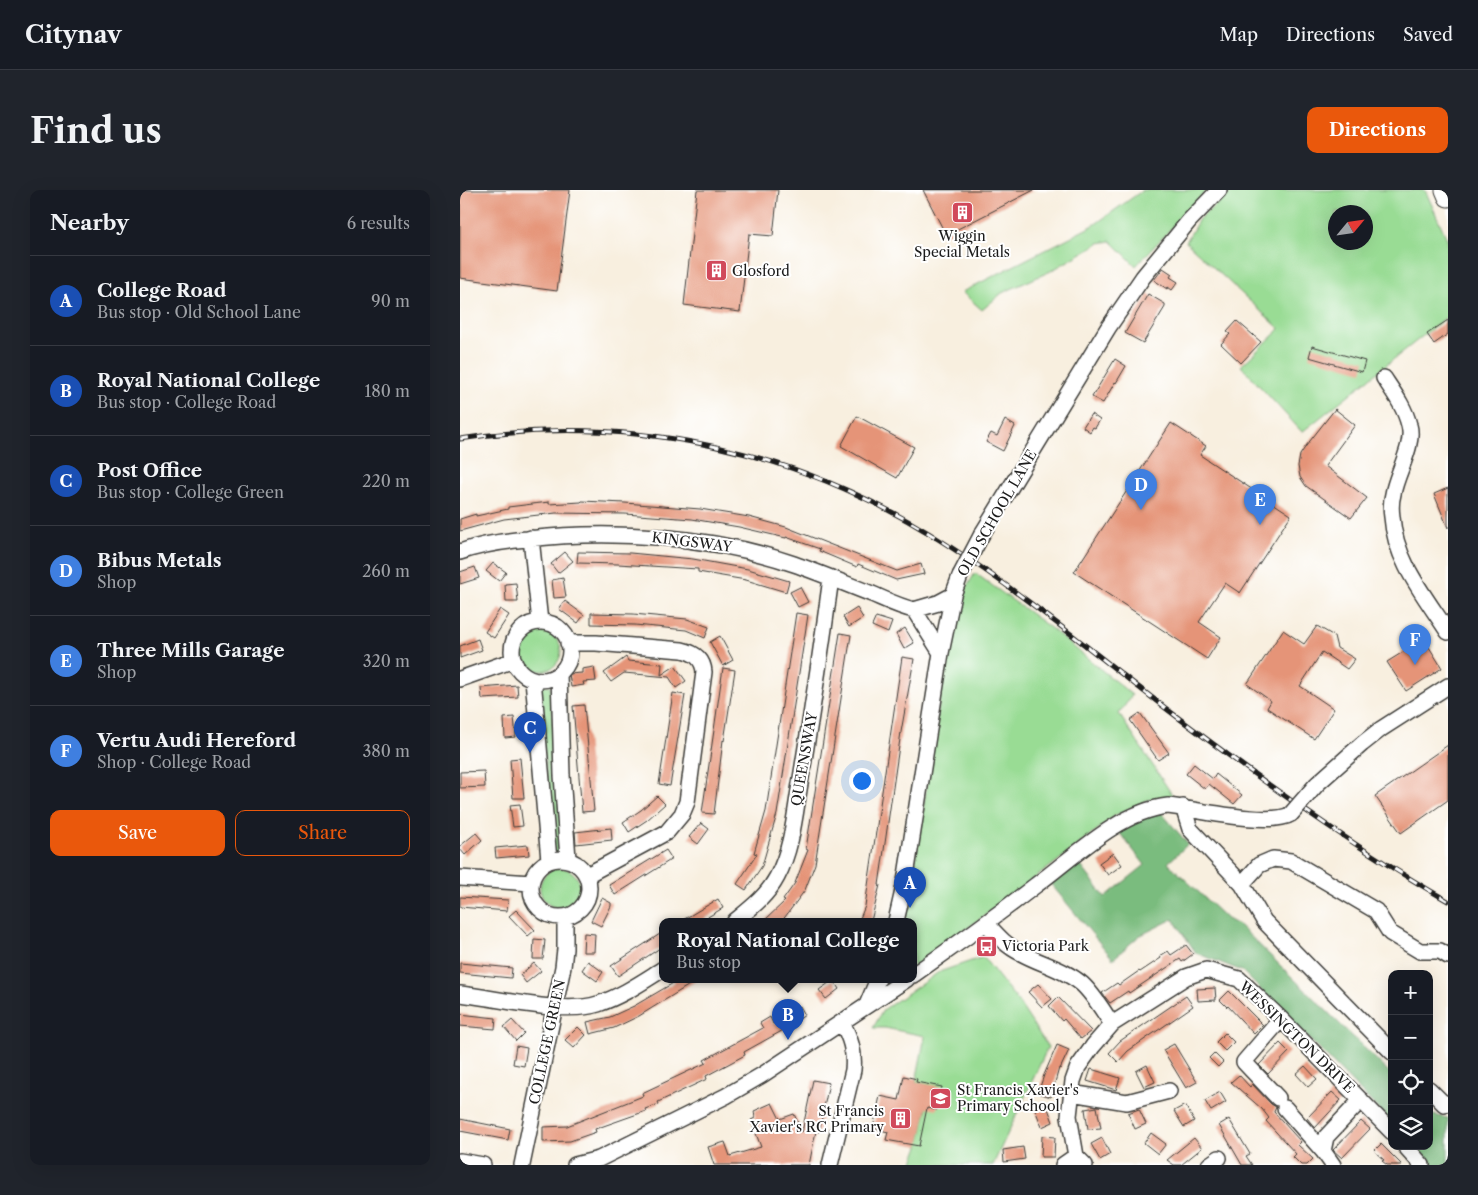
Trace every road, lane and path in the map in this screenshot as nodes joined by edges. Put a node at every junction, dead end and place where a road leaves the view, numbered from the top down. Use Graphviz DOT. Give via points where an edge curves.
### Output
graph roads {
  1 [pos="1219,190"];
  2 [pos="1445,190"];
  3 [pos="1448,197"];
  4 [pos="1384,378"];
  5 [pos="531,538"];
  6 [pos="460,552"];
  7 [pos="831,578"];
  8 [pos="953,595"];
  9 [pos="914,610"];
  10 [pos="540,622"];
  11 [pos="1448,632"];
  12 [pos="568,643"];
  13 [pos="941,653"];
  14 [pos="514,660"];
  15 [pos="559,674"];
  16 [pos="460,679"];
  17 [pos="533,679"];
  18 [pos="1448,686"];
  19 [pos="1183,808"];
  20 [pos="568,859"];
  21 [pos="549,860"];
  22 [pos="587,875"];
  23 [pos="460,878"];
  24 [pos="531,883"];
  25 [pos="1242,884"];
  26 [pos="565,917"];
  27 [pos="739,918"];
  28 [pos="897,918"];
  29 [pos="986,923"];
  30 [pos="1448,956"];
  31 [pos="659,971"];
  32 [pos="917,972"];
  33 [pos="876,983"];
  34 [pos="901,983"];
  35 [pos="460,994"];
  36 [pos="867,1005"];
  37 [pos="555,1007"];
  38 [pos="1282,1019"];
  39 [pos="842,1022"];
  40 [pos="1112,1024"];
  41 [pos="1388,1048"];
  42 [pos="1169,1091"];
  43 [pos="1072,1093"];
  44 [pos="1433,1094"];
  45 [pos="1361,1100"];
  46 [pos="1448,1103"];
  47 [pos="1388,1128"];
  48 [pos="1409,1150"];
  49 [pos="1323,1151"];
  50 [pos="1080,1160"];
  51 [pos="462,1162"];
  52 [pos="483,1165"];
  53 [pos="522,1165"];
  54 [pos="575,1165"];
  55 [pos="830,1165"];
  56 [pos="1062,1165"];
  57 [pos="1333,1165"];
  58 [pos="1422,1165"];
  1 -- 8 [label="street, OLD SCHOOL LANE, bridge" via="1142,277 1108,328 982,534"];
  2 -- 3 [label="main road"];
  4 -- 11 [label="street" via="1403,408 1410,427 1410,441 1392,494 1395,541"];
  5 -- 6 [label="street, KINGSWAY"];
  5 -- 7 [label="street, KINGSWAY" via="608,534 705,542 767,555"];
  5 -- 10 [label="street"];
  7 -- 9 [label="street, KINGSWAY"];
  7 -- 27 [label="street, QUEENSWAY" via="789,846 777,878 768,891"];
  8 -- 9 [label="street"];
  8 -- 13 [label="street, OLD SCHOOL LANE"];
  9 -- 13 [label="street"];
  10 -- 12 [label="street" via="559,628"];
  10 -- 14 [label="street" via="519,632 512,646"];
  12 -- 15 [label="street" via="568,660"];
  12 -- 22 [label="street" via="692,652 699,658 704,672 687,802 682,814 667,832"];
  13 -- 28 [label="street, OLD SCHOOL LANE"];
  14 -- 16 [label="street"];
  14 -- 17 [label="street" via="524,674"];
  15 -- 17 [label="street" via="544,680"];
  15 -- 20 [label="street"];
  17 -- 21 [label="street"];
  18 -- 19 [label="street, bridge" via="1362,744 1317,784 1291,814 1282,818 1254,818"];
  19 -- 25 [label="street" via="1190,829"];
  19 -- 29 [label="street" via="1168,806 1133,815"];
  20 -- 21 [label="street"];
  20 -- 22 [label="street"];
  21 -- 24 [label="street" via="535,872"];
  22 -- 26 [label="street" via="590,894 577,913"];
  23 -- 24 [label="street"];
  24 -- 26 [label="street" via="536,905 545,913"];
  25 -- 30 [label="street" via="1259,865 1273,858 1291,861 1376,912 1390,934 1420,951 1440,951"];
  25 -- 41 [label="street" via="1264,921"];
  26 -- 37 [label="street, COLLEGE GREEN" via="565,948"];
  29 -- 32 [label="street"];
  29 -- 40 [label="street" via="1011,948 1060,970 1083,985"];
  31 -- 37 [label="street" via="597,1004"];
  33 -- 36 [label="street"];
  34 -- 36 [label="street"];
  35 -- 37 [label="street"];
  36 -- 39 [label="street"];
  37 -- 53 [label="street, COLLEGE GREEN"];
  38 -- 40 [label="street, WESSINGTON DRIVE" via="1240,979 1206,970 1186,977"];
  38 -- 45 [label="street, WESSINGTON DRIVE"];
  38 -- 49 [label="street" via="1244,1062"];
  39 -- 54 [label="street" via="726,1096 599,1159"];
  39 -- 55 [label="street" via="853,1049 853,1070"];
  40 -- 43 [label="street, WESSINGTON DRIVE" via="1078,1067"];
  42 -- 43 [label="street" via="1127,1102"];
  43 -- 50 [label="street, WESSINGTON DRIVE" via="1069,1116"];
  44 -- 46 [label="street" via="1444,1104"];
  45 -- 47 [label="street, WESSINGTON DRIVE"];
  45 -- 49 [label="street" via="1326,1137"];
  48 -- 58 [label="street"];
  49 -- 57 [label="street"];
  50 -- 56 [label="street"];
  51 -- 52 [label="street"];
}
